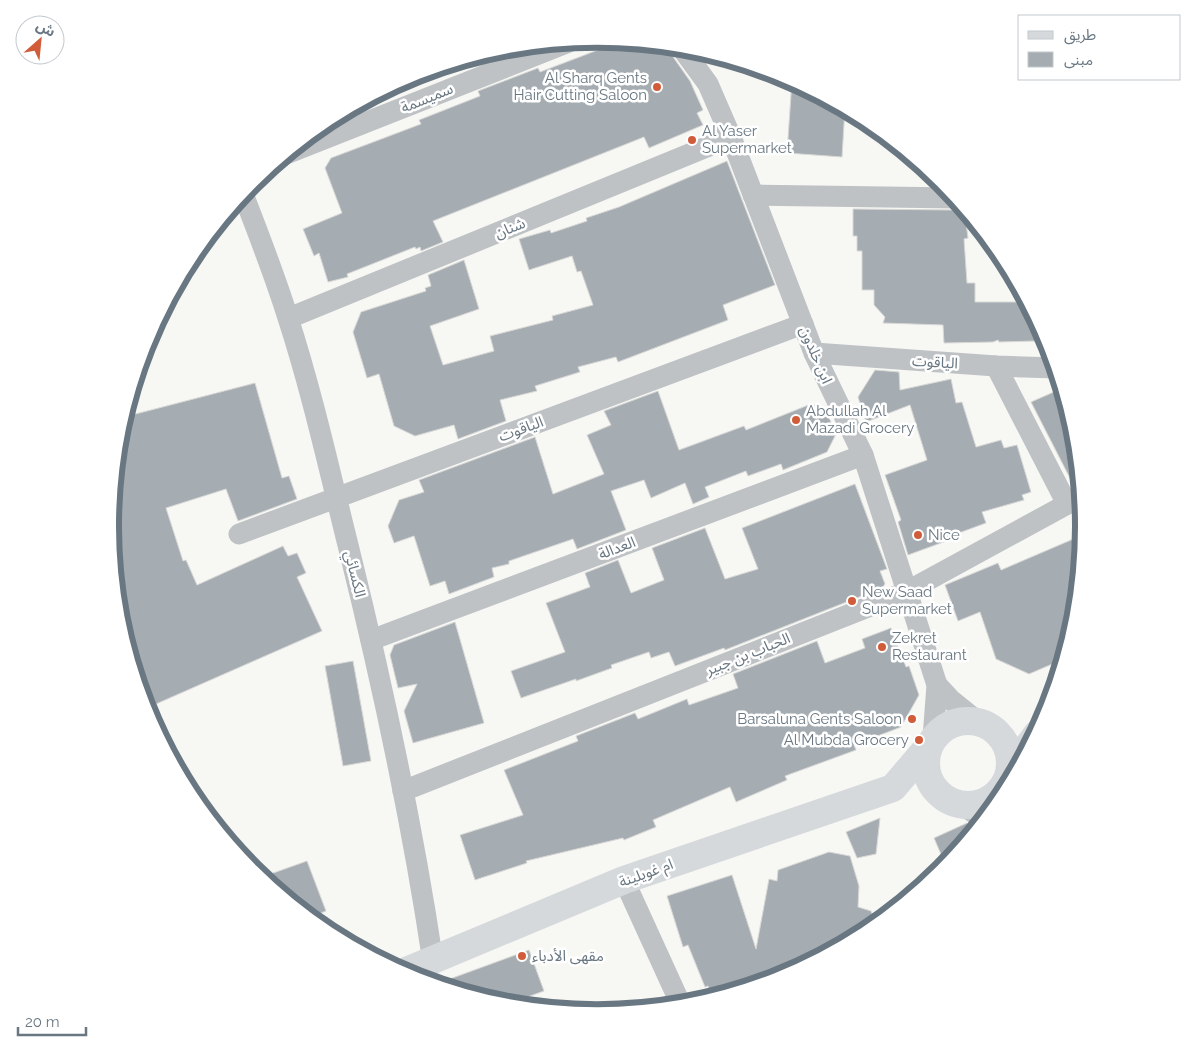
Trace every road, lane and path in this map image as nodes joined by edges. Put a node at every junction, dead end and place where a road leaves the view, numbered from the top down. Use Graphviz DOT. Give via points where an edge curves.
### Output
graph roads {
  1 [pos="545,51"];
  2 [pos="688,57"];
  3 [pos="705,60"];
  4 [pos="708,84"];
  5 [pos="731,137"];
  6 [pos="308,145"];
  7 [pos="753,195"];
  8 [pos="945,198"];
  9 [pos="246,202"];
  10 [pos="289,318"];
  11 [pos="803,324"];
  12 [pos="814,353"];
  13 [pos="996,366"];
  14 [pos="1049,368"];
  15 [pos="863,455"];
  16 [pos="337,498"];
  17 [pos="1075,500"];
  18 [pos="239,534"];
  19 [pos="906,592"];
  20 [pos="372,640"];
  21 [pos="937,685"];
  22 [pos="985,725"];
  23 [pos="1031,729"];
  24 [pos="931,742"];
  25 [pos="1006,774"];
  26 [pos="893,788"];
  27 [pos="403,790"];
  28 [pos="993,796"];
  29 [pos="965,808"];
  30 [pos="624,880"];
  31 [pos="433,962"];
  32 [pos="415,968"];
  33 [pos="677,997"];
  1 -- 6 [label="street, سميسمة"];
  2 -- 4 [label="street, ابن خلدون"];
  3 -- 4 [label="street, ابن خلدون"];
  4 -- 5 [label="street, ابن خلدون"];
  5 -- 7 [label="street, ابن خلدون"];
  5 -- 10 [label="street, شنان"];
  7 -- 8 [label="street"];
  7 -- 11 [label="street, ابن خلدون"];
  9 -- 10 [label="street, الكسائي"];
  10 -- 16 [label="street, الكسائي"];
  11 -- 12 [label="street, ابن خلدون"];
  11 -- 16 [label="street, الياقوت"];
  12 -- 13 [label="street, الياقوت"];
  12 -- 15 [label="street, ابن خلدون"];
  13 -- 14 [label="street, الياقوت"];
  13 -- 17 [label="street"];
  15 -- 19 [label="street, ابن خلدون"];
  15 -- 20 [label="street, العدالة"];
  16 -- 18 [label="street, الياقوت"];
  16 -- 20 [label="street, الكسائي"];
  17 -- 19 [label="street, الحباب بن جبير"];
  19 -- 21 [label="street, ابن خلدون"];
  19 -- 27 [label="street, الحباب بن جبير"];
  20 -- 27 [label="street, الكسائي"];
  21 -- 22 [label="street, ابن خلدون" via="951,700"];
  21 -- 24 [label="street, ابن خلدون"];
  22 -- 23 [label="street"];
  22 -- 24 [label="street" via="960,721 945,727"];
  22 -- 25 [label="street" via="1004,740 1010,755"];
  24 -- 26 [label="street"];
  24 -- 29 [label="street" via="925,761 927,776 934,790"];
  26 -- 29 [label="street"];
  26 -- 30 [label="street, ام غويلينة"];
  27 -- 31 [label="street, الكسائي"];
  28 -- 29 [label="street" via="984,803"];
  30 -- 31 [label="street, ام غويلينة"];
  30 -- 33 [label="street"];
  31 -- 32 [label="street, ام غويلينة"];
}
